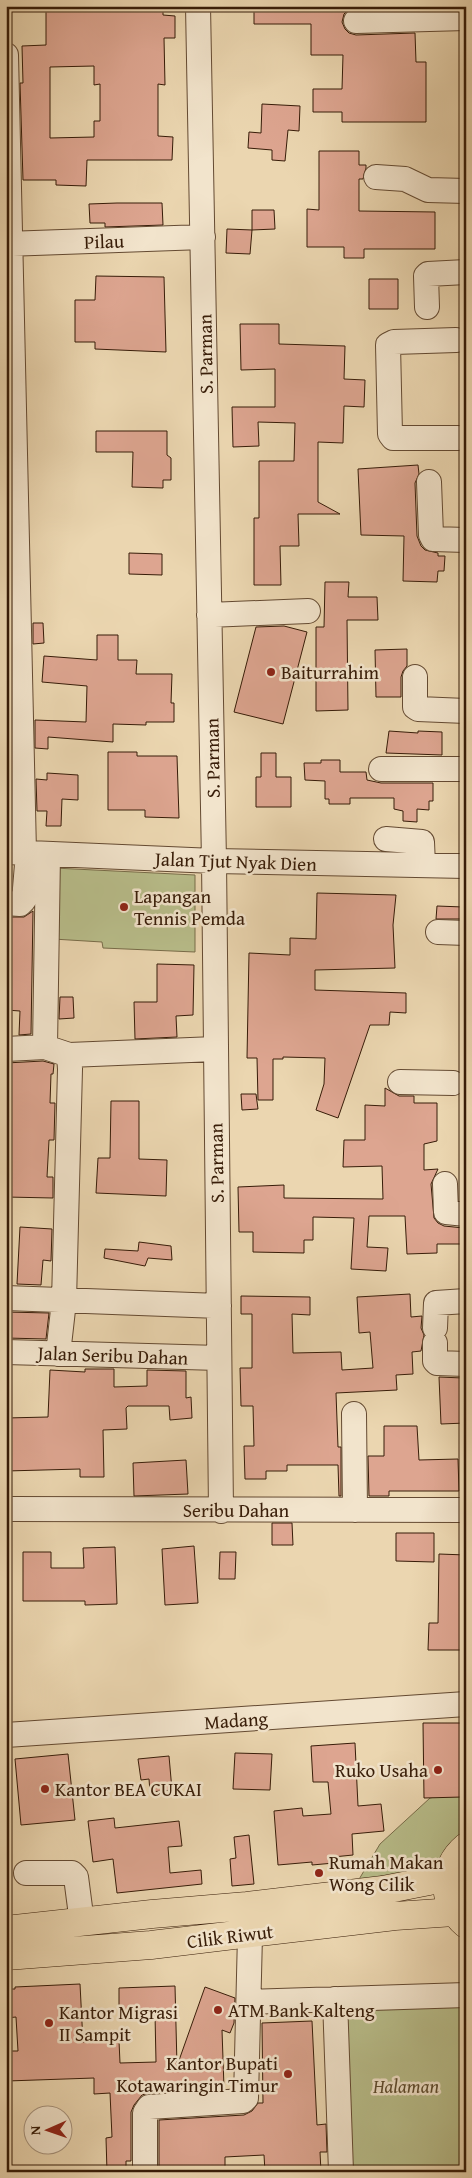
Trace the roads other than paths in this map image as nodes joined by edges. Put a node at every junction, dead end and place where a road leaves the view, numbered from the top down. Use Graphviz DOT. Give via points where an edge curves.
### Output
graph roads {
  1 [pos="198,6"];
  2 [pos="466,18"];
  3 [pos="356,20"];
  4 [pos="6,55"];
  5 [pos="376,177"];
  6 [pos="466,191"];
  7 [pos="202,237"];
  8 [pos="8,244"];
  9 [pos="466,272"];
  10 [pos="427,307"];
  11 [pos="462,339"];
  12 [pos="9,343"];
  13 [pos="10,417"];
  14 [pos="463,438"];
  15 [pos="429,482"];
  16 [pos="11,501"];
  17 [pos="466,540"];
  18 [pos="12,571"];
  19 [pos="308,612"];
  20 [pos="209,615"];
  21 [pos="415,677"];
  22 [pos="466,711"];
  23 [pos="381,769"];
  24 [pos="466,769"];
  25 [pos="386,839"];
  26 [pos="26,853"];
  27 [pos="214,861"];
  28 [pos="423,865"];
  29 [pos="466,866"];
  30 [pos="6,903"];
  31 [pos="438,932"];
  32 [pos="466,933"];
  33 [pos="45,1047"];
  34 [pos="6,1049"];
  35 [pos="215,1050"];
  36 [pos="70,1055"];
  37 [pos="400,1082"];
  38 [pos="460,1083"];
  39 [pos="445,1184"];
  40 [pos="466,1214"];
  41 [pos="6,1298"];
  42 [pos="64,1300"];
  43 [pos="466,1301"];
  44 [pos="218,1306"];
  45 [pos="6,1352"];
  46 [pos="58,1354"];
  47 [pos="219,1358"];
  48 [pos="466,1364"];
  49 [pos="354,1414"];
  50 [pos="6,1509"];
  51 [pos="355,1510"];
  52 [pos="466,1510"];
  53 [pos="221,1511"];
  54 [pos="466,1704"];
  55 [pos="6,1735"];
  56 [pos="466,1847"];
  57 [pos="26,1874"];
  58 [pos="438,1878"];
  59 [pos="247,1906"];
  60 [pos="460,1918"];
  61 [pos="82,1923"];
  62 [pos="6,1930"];
  63 [pos="250,1935"];
  64 [pos="6,1956"];
  65 [pos="466,1995"];
  66 [pos="335,2000"];
  67 [pos="249,2002"];
  68 [pos="145,2172"];
  69 [pos="340,2172"];
  1 -- 7 [label="street, S. Parman"];
  2 -- 3 [label="street"];
  4 -- 8 [label="street"];
  5 -- 6 [label="street" via="404,179 428,190"];
  7 -- 8 [label="street, Pilau"];
  7 -- 20 [label="street, S. Parman"];
  8 -- 12 [label="street"];
  9 -- 10 [label="street" via="428,274"];
  11 -- 14 [label="street" via="390,342 389,355 390,434 393,438"];
  12 -- 13 [label="street"];
  13 -- 16 [label="street"];
  15 -- 17 [label="street" via="430,535 433,539"];
  16 -- 18 [label="street"];
  18 -- 26 [label="street"];
  19 -- 20 [label="street"];
  20 -- 27 [label="street, S. Parman"];
  21 -- 22 [label="street" via="418,709"];
  23 -- 24 [label="street"];
  25 -- 28 [label="street" via="422,842"];
  26 -- 27 [label="street, Jalan Tjut Nyak Dien"];
  26 -- 30 [label="street" via="24,900 20,904"];
  26 -- 33 [label="street"];
  27 -- 28 [label="street, Jalan Tjut Nyak Dien"];
  27 -- 35 [label="street, S. Parman"];
  28 -- 29 [label="street, Jalan Tjut Nyak Dien"];
  31 -- 32 [label="street"];
  33 -- 34 [label="street"];
  33 -- 36 [label="street"];
  35 -- 36 [label="street"];
  35 -- 44 [label="street, S. Parman"];
  36 -- 42 [label="street"];
  37 -- 38 [label="street"];
  39 -- 40 [label="street" via="446,1212"];
  41 -- 42 [label="street"];
  42 -- 44 [label="street"];
  42 -- 46 [label="street"];
  43 -- 48 [label="street" via="436,1304 435,1336 437,1363"];
  44 -- 47 [label="street, S. Parman"];
  45 -- 46 [label="street, Jalan Seribu Dahan"];
  46 -- 47 [label="street, Jalan Seribu Dahan"];
  47 -- 53 [label="street, S. Parman"];
  49 -- 51 [label="street"];
  50 -- 53 [label="street, Seribu Dahan"];
  51 -- 52 [label="street, Seribu Dahan"];
  51 -- 53 [label="street, Seribu Dahan"];
  54 -- 55 [label="street, Madang"];
  56 -- 58 [label="main road"];
  57 -- 61 [label="street" via="72,1873 76,1877"];
  58 -- 59 [label="main road, Cilik Riwut" via="398,1888"];
  58 -- 60 [label="main road"];
  59 -- 61 [label="main road, Cilik Riwut"];
  59 -- 63 [label="street"];
  60 -- 63 [label="main road, Cilik Riwut" via="395,1916"];
  61 -- 62 [label="main road, Cilik Riwut"];
  63 -- 64 [label="main road, Cilik Riwut"];
  63 -- 67 [label="street"];
  65 -- 66 [label="street"];
  66 -- 67 [label="street"];
  66 -- 69 [label="street"];
  67 -- 68 [label="street" via="246,2098 243,2101 149,2107 145,2113"];
}
